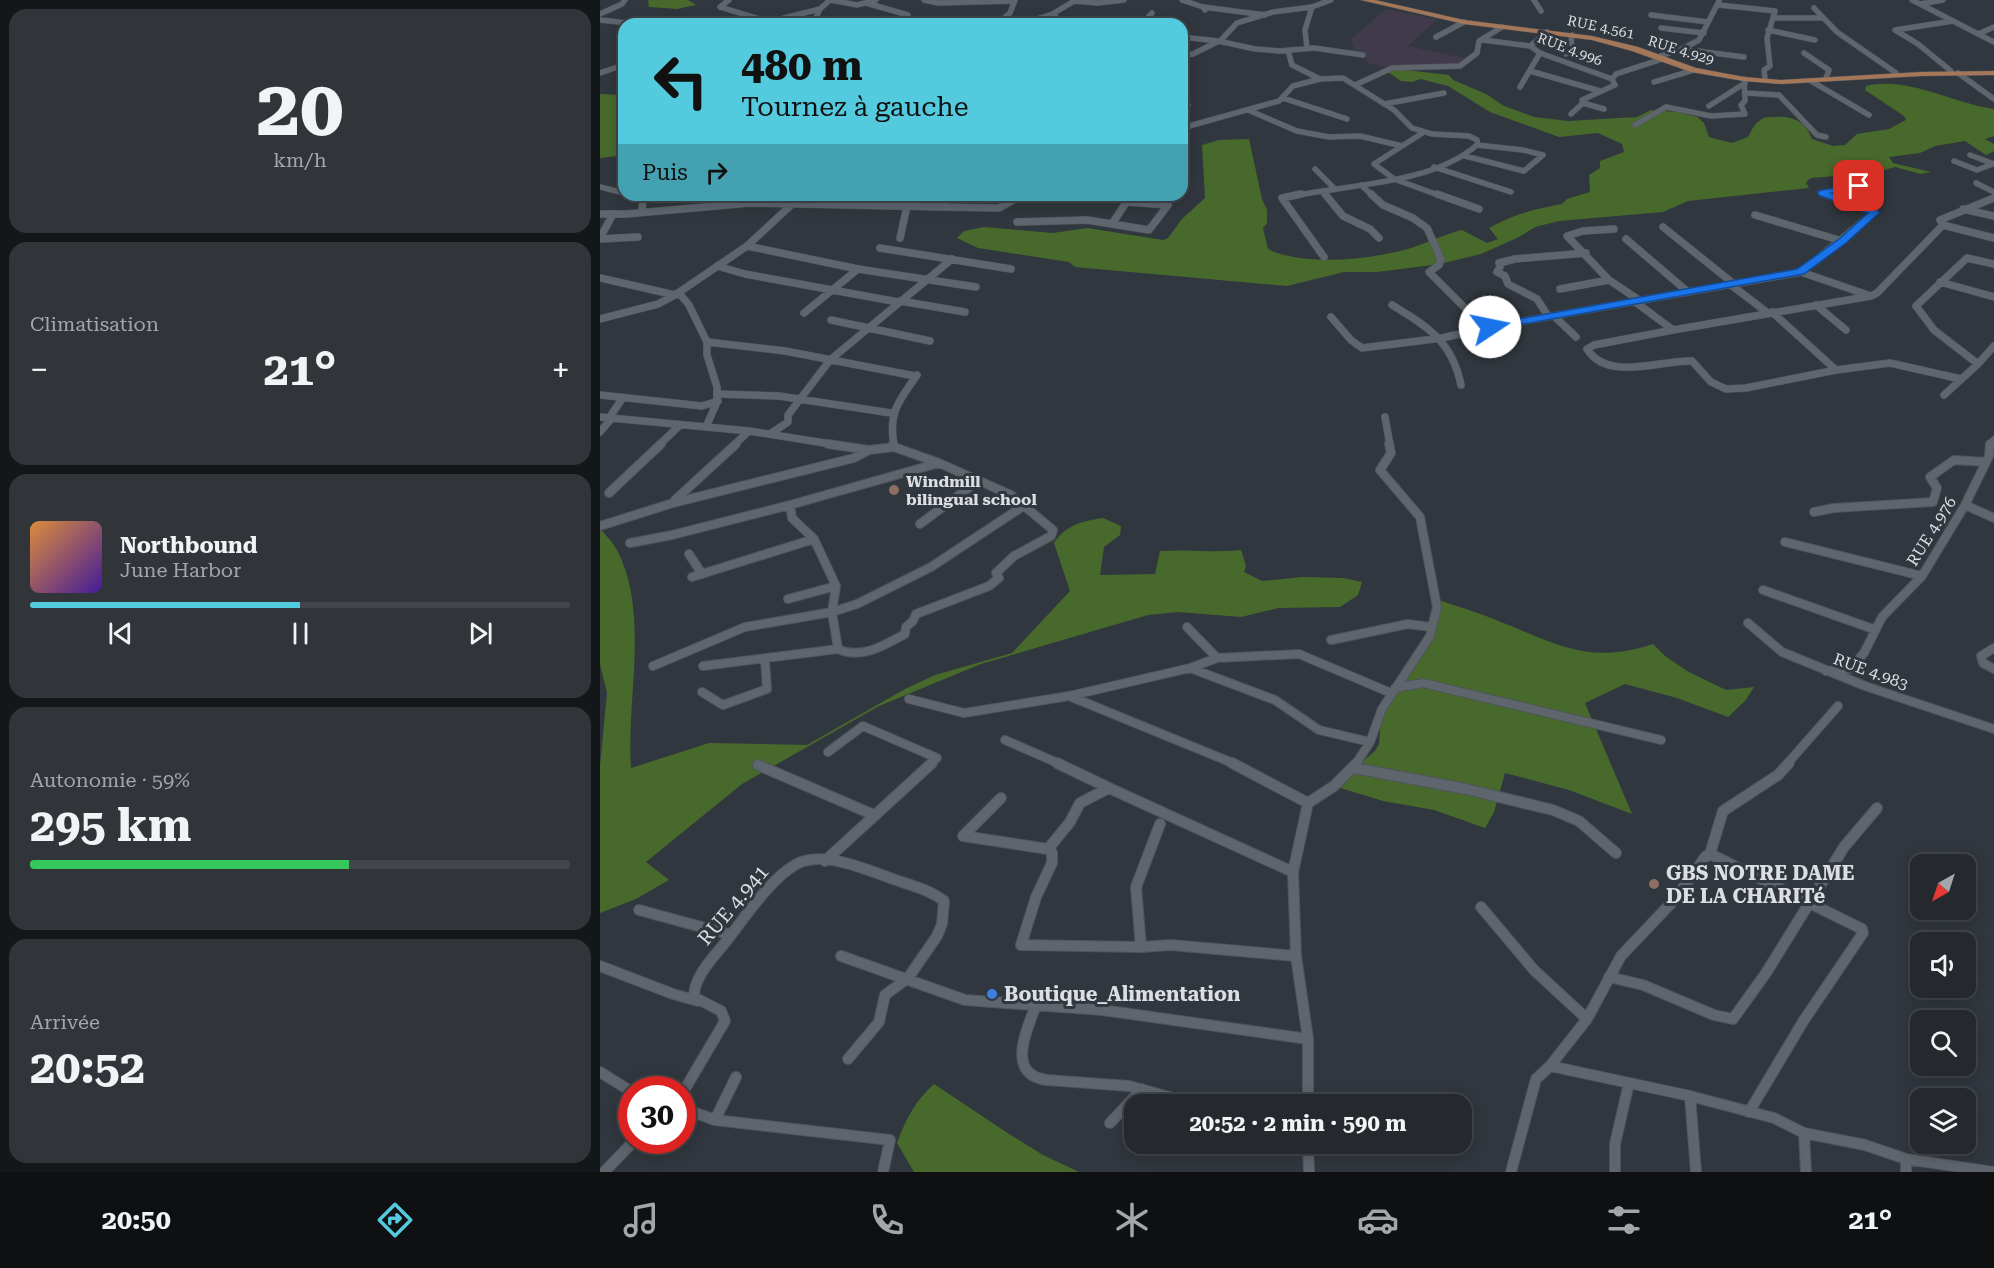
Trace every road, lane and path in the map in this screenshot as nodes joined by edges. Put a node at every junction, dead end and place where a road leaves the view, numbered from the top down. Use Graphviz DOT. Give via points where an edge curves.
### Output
graph roads {
  1 [pos="625,0"];
  2 [pos="729,0"];
  3 [pos="830,0"];
  4 [pos="876,0"];
  5 [pos="924,0"];
  6 [pos="1015,0"];
  7 [pos="1076,0"];
  8 [pos="1124,0"];
  9 [pos="1182,0"];
  10 [pos="1331,0"];
  11 [pos="1365,0"];
  12 [pos="1382,0"];
  13 [pos="1534,0"];
  14 [pos="1912,0"];
  15 [pos="1943,0"];
  16 [pos="1719,2"];
  17 [pos="866,3"];
  18 [pos="1920,4"];
  19 [pos="1312,7"];
  20 [pos="1814,8"];
  21 [pos="600,9"];
  22 [pos="819,9"];
  23 [pos="609,10"];
  24 [pos="1541,11"];
  25 [pos="1152,13"];
  26 [pos="600,14"];
  27 [pos="1053,14"];
  28 [pos="1265,15"];
  29 [pos="1651,15"];
  30 [pos="754,18"];
  31 [pos="783,18"];
  32 [pos="815,18"];
  33 [pos="907,18"];
  34 [pos="1005,18"];
  35 [pos="1040,18"];
  36 [pos="1055,18"];
  37 [pos="1147,18"];
  38 [pos="1774,18"];
  39 [pos="1822,18"];
  40 [pos="600,20"];
  41 [pos="1953,21"];
  42 [pos="618,22"];
  43 [pos="1464,22"];
  44 [pos="1708,22"];
  45 [pos="1502,27"];
  46 [pos="1994,27"];
  47 [pos="1661,28"];
  48 [pos="1768,30"];
  49 [pos="1547,32"];
  50 [pos="1704,33"];
  51 [pos="1978,34"];
  52 [pos="1572,35"];
  53 [pos="1436,37"];
  54 [pos="1188,38"];
  55 [pos="1483,40"];
  56 [pos="1815,40"];
  57 [pos="1218,41"];
  58 [pos="1994,42"];
  59 [pos="1530,46"];
  60 [pos="1307,48"];
  61 [pos="1682,49"];
  62 [pos="1288,50"];
  63 [pos="1540,53"];
  64 [pos="1804,53"];
  65 [pos="1188,54"];
  66 [pos="1566,54"];
  67 [pos="1363,56"];
  68 [pos="1661,57"];
  69 [pos="1744,57"];
  70 [pos="618,67"];
  71 [pos="1694,70"];
  72 [pos="1530,71"];
  73 [pos="601,72"];
  74 [pos="1955,72"];
  75 [pos="1994,72"];
  76 [pos="1896,73"];
  77 [pos="1826,78"];
  78 [pos="1320,79"];
  79 [pos="1612,79"];
  80 [pos="1765,79"];
  81 [pos="1744,81"];
  82 [pos="1811,81"];
  83 [pos="1654,82"];
  84 [pos="1354,84"];
  85 [pos="1520,87"];
  86 [pos="1600,91"];
  87 [pos="1444,93"];
  88 [pos="1745,93"];
  89 [pos="1283,98"];
  90 [pos="1994,99"];
  91 [pos="1583,103"];
  92 [pos="1384,104"];
  93 [pos="1709,106"];
  94 [pos="1604,109"];
  95 [pos="1248,110"];
  96 [pos="1571,114"];
  97 [pos="1869,115"];
  98 [pos="1347,119"];
  99 [pos="1635,125"];
  100 [pos="1188,126"];
  101 [pos="1424,132"];
  102 [pos="1826,137"];
  103 [pos="1402,146"];
  104 [pos="1477,146"];
  105 [pos="1970,155"];
  106 [pos="1465,156"];
  107 [pos="1954,161"];
  108 [pos="1994,164"];
  109 [pos="1434,167"];
  110 [pos="1315,169"];
  111 [pos="1394,179"];
  112 [pos="1976,183"];
  113 [pos="1361,184"];
  114 [pos="1876,184"];
  115 [pos="600,187"];
  116 [pos="1335,189"];
  117 [pos="1323,191"];
  118 [pos="618,192"];
  119 [pos="1511,192"];
  120 [pos="1994,192"];
  121 [pos="1994,198"];
  122 [pos="643,201"];
  123 [pos="892,201"];
  124 [pos="946,201"];
  125 [pos="1012,201"];
  126 [pos="1127,202"];
  127 [pos="795,203"];
  128 [pos="891,206"];
  129 [pos="907,206"];
  130 [pos="942,207"];
  131 [pos="1963,208"];
  132 [pos="1479,209"];
  133 [pos="642,212"];
  134 [pos="600,214"];
  135 [pos="613,214"];
  136 [pos="1755,215"];
  137 [pos="1994,216"];
  138 [pos="1017,222"];
  139 [pos="1112,224"];
  140 [pos="1943,225"];
  141 [pos="1662,227"];
  142 [pos="1614,230"];
  143 [pos="638,237"];
  144 [pos="600,238"];
  145 [pos="900,238"];
  146 [pos="1379,238"];
  147 [pos="1994,238"];
  148 [pos="1626,239"];
  149 [pos="1842,241"];
  150 [pos="747,246"];
  151 [pos="880,248"];
  152 [pos="1586,253"];
  153 [pos="1324,257"];
  154 [pos="952,259"];
  155 [pos="1994,264"];
  156 [pos="717,266"];
  157 [pos="858,269"];
  158 [pos="1011,269"];
  159 [pos="1801,272"];
  160 [pos="600,278"];
  161 [pos="926,279"];
  162 [pos="1609,280"];
  163 [pos="1940,282"];
  164 [pos="1732,284"];
  165 [pos="838,285"];
  166 [pos="976,287"];
  167 [pos="1560,289"];
  168 [pos="832,290"];
  169 [pos="1688,292"];
  170 [pos="677,294"];
  171 [pos="1871,296"];
  172 [pos="1994,297"];
  173 [pos="899,301"];
  174 [pos="1637,301"];
  175 [pos="1392,305"];
  176 [pos="1816,305"];
  177 [pos="965,312"];
  178 [pos="1770,312"];
  179 [pos="804,313"];
  180 [pos="1551,316"];
  181 [pos="1332,317"];
  182 [pos="600,319"];
  183 [pos="831,320"];
  184 [pos="1490,327"];
  185 [pos="866,328"];
  186 [pos="1673,330"];
  187 [pos="1846,330"];
  188 [pos="1576,337"];
  189 [pos="1442,338"];
  190 [pos="930,341"];
  191 [pos="707,342"];
  192 [pos="1994,346"];
  193 [pos="830,360"];
  194 [pos="1978,364"];
  195 [pos="1836,370"];
  196 [pos="1961,379"];
  197 [pos="1461,385"];
  198 [pos="1944,394"];
  199 [pos="600,395"];
  200 [pos="718,398"];
  201 [pos="622,399"];
  202 [pos="798,399"];
  203 [pos="891,412"];
  204 [pos="1385,417"];
  205 [pos="607,418"];
  206 [pos="680,425"];
  207 [pos="706,427"];
  208 [pos="749,431"];
  209 [pos="600,432"];
  210 [pos="770,434"];
  211 [pos="1994,440"];
  212 [pos="894,447"];
  213 [pos="869,450"];
  214 [pos="1986,462"];
  215 [pos="939,463"];
  216 [pos="978,481"];
  217 [pos="609,493"];
  218 [pos="673,503"];
  219 [pos="790,505"];
  220 [pos="1025,505"];
  221 [pos="1965,505"];
  222 [pos="1814,512"];
  223 [pos="1994,518"];
  224 [pos="920,524"];
  225 [pos="600,526"];
  226 [pos="814,539"];
  227 [pos="1785,542"];
  228 [pos="630,543"];
  229 [pos="689,554"];
  230 [pos="702,574"];
  231 [pos="1922,576"];
  232 [pos="692,577"];
  233 [pos="836,586"];
  234 [pos="1763,590"];
  235 [pos="788,598"];
  236 [pos="832,612"];
  237 [pos="1748,623"];
  238 [pos="1187,627"];
  239 [pos="1431,627"];
  240 [pos="1876,630"];
  241 [pos="1331,640"];
  242 [pos="1994,648"];
  243 [pos="838,649"];
  244 [pos="1217,658"];
  245 [pos="765,660"];
  246 [pos="653,666"];
  247 [pos="703,666"];
  248 [pos="1190,668"];
  249 [pos="1994,669"];
  250 [pos="1826,671"];
  251 [pos="1393,691"];
  252 [pos="702,692"];
  253 [pos="1069,696"];
  254 [pos="909,699"];
  255 [pos="1838,705"];
  256 [pos="1994,729"];
  257 [pos="1005,740"];
  258 [pos="1661,740"];
  259 [pos="1370,742"];
  260 [pos="828,752"];
  261 [pos="758,765"];
  262 [pos="1354,768"];
  263 [pos="1109,788"];
  264 [pos="1001,798"];
  265 [pos="1308,803"];
  266 [pos="1877,808"];
  267 [pos="874,815"];
  268 [pos="1160,824"];
  269 [pos="1048,849"];
  270 [pos="1616,853"];
  271 [pos="1710,854"];
  272 [pos="825,861"];
  273 [pos="1293,872"];
  274 [pos="1809,904"];
  275 [pos="1481,907"];
  276 [pos="639,910"];
  277 [pos="731,935"];
  278 [pos="1141,947"];
  279 [pos="841,956"];
  280 [pos="1296,956"];
  281 [pos="600,966"];
  282 [pos="1608,977"];
  283 [pos="908,978"];
  284 [pos="699,1001"];
  285 [pos="1036,1005"];
  286 [pos="1587,1019"];
  287 [pos="1308,1039"];
  288 [pos="848,1059"];
  289 [pos="1550,1066"];
  290 [pos="600,1072"];
  291 [pos="693,1076"];
  292 [pos="735,1077"];
  293 [pos="618,1083"];
  294 [pos="1629,1083"];
  295 [pos="1142,1089"];
  296 [pos="1168,1094"];
  297 [pos="1308,1094"];
  298 [pos="1690,1096"];
  299 [pos="1749,1112"];
  300 [pos="696,1114"];
  301 [pos="715,1120"];
  302 [pos="1110,1123"];
  303 [pos="1804,1133"];
  304 [pos="621,1154"];
  305 [pos="1308,1154"];
  306 [pos="1906,1159"];
  307 [pos="604,1172"];
  308 [pos="883,1172"];
  309 [pos="1309,1172"];
  310 [pos="1511,1172"];
  311 [pos="1616,1172"];
  312 [pos="1696,1172"];
  313 [pos="1806,1172"];
  314 [pos="1906,1172"];
  315 [pos="1994,1172"];
  1 -- 23 [label="street"];
  2 -- 30 [label="street" via="720,7"];
  3 -- 17 [label="street"];
  3 -- 22 [label="street"];
  4 -- 17 [label="street"];
  5 -- 6 [label="street"];
  6 -- 34 [label="street"];
  7 -- 8 [label="street"];
  7 -- 27 [label="street"];
  9 -- 28 [label="street" via="1204,10"];
  10 -- 19 [label="street"];
  11 -- 43 [label="main road, RUE 4.929"];
  12 -- 68 [label="main road, RUE 4.561" via="1397,7 1460,20 1600,38"];
  13 -- 24 [label="street"];
  14 -- 18 [label="street"];
  15 -- 18 [label="street"];
  16 -- 38 [label="street" via="1775,11"];
  16 -- 44 [label="street"];
  17 -- 33 [label="street" via="908,15"];
  18 -- 41 [label="street"];
  19 -- 28 [label="street"];
  19 -- 60 [label="street" via="1305,30"];
  20 -- 39 [label="street"];
  21 -- 23 [label="street"];
  22 -- 31 [label="street"];
  22 -- 32 [label="street"];
  23 -- 26 [label="street"];
  25 -- 37 [label="street"];
  27 -- 35 [label="street"];
  27 -- 36 [label="street"];
  28 -- 57 [label="street" via="1237,23"];
  29 -- 44 [label="street"];
  38 -- 39 [label="street"];
  38 -- 48 [label="street"];
  39 -- 76 [label="street"];
  40 -- 42 [label="street"];
  41 -- 51 [label="street"];
  41 -- 74 [label="street" via="1895,30"];
  43 -- 45 [label="main road, RUE 4.929"];
  43 -- 53 [label="street"];
  44 -- 50 [label="street"];
  45 -- 49 [label="main road, RUE 4.929"];
  45 -- 55 [label="street"];
  46 -- 51 [label="street"];
  47 -- 50 [label="street"];
  48 -- 56 [label="street"];
  48 -- 80 [label="street" via="1770,66 1764,70"];
  49 -- 52 [label="main road, RUE 4.929"];
  49 -- 59 [label="street"];
  50 -- 61 [label="street"];
  51 -- 58 [label="street"];
  52 -- 66 [label="street" via="1575,51"];
  52 -- 68 [label="main road, RUE 4.929"];
  54 -- 57 [label="street"];
  55 -- 59 [label="street, RUE 4.996"];
  55 -- 84 [label="street" via="1477,53 1460,66 1392,68"];
  57 -- 62 [label="street" via="1255,49"];
  57 -- 65 [label="street"];
  59 -- 63 [label="street, RUE 4.996"];
  60 -- 62 [label="street"];
  60 -- 67 [label="street"];
  61 -- 68 [label="street"];
  61 -- 69 [label="street"];
  62 -- 78 [label="street" via="1291,64"];
  63 -- 72 [label="street"];
  63 -- 79 [label="street, RUE 4.996"];
  64 -- 77 [label="street" via="1829,70"];
  68 -- 71 [label="main road, RUE 4.929"];
  68 -- 79 [label="street"];
  68 -- 80 [label="main road, RUE 4.561" via="1714,72"];
  70 -- 73 [label="street"];
  71 -- 81 [label="main road, RUE 4.929"];
  71 -- 83 [label="street"];
  72 -- 85 [label="street"];
  72 -- 86 [label="street"];
  74 -- 75 [label="main road, RUE 4.929"];
  74 -- 76 [label="main road, RUE 4.561"];
  74 -- 82 [label="main road, RUE 4.929"];
  74 -- 90 [label="street"];
  76 -- 77 [label="main road, RUE 4.561"];
  77 -- 80 [label="main road, RUE 4.561"];
  78 -- 84 [label="street" via="1339,78"];
  78 -- 89 [label="street" via="1293,86"];
  79 -- 86 [label="street" via="1616,84"];
  81 -- 82 [label="main road, RUE 4.929"];
  81 -- 88 [label="street"];
  81 -- 93 [label="street"];
  82 -- 97 [label="street"];
  84 -- 92 [label="street"];
  86 -- 91 [label="street"];
  87 -- 92 [label="street"];
  88 -- 99 [label="street" via="1741,105 1745,114 1711,116 1666,107"];
  88 -- 102 [label="street" via="1779,95 1817,135"];
  89 -- 95 [label="street"];
  89 -- 98 [label="street"];
  91 -- 94 [label="street"];
  91 -- 96 [label="street"];
  92 -- 101 [label="street" via="1412,128"];
  95 -- 100 [label="street"];
  95 -- 103 [label="street" via="1297,131 1329,137 1369,137"];
  101 -- 103 [label="street"];
  101 -- 104 [label="street" via="1469,136 1477,140"];
  103 -- 111 [label="street" via="1374,163"];
  104 -- 106 [label="street"];
  104 -- 106 [label="street" via="1543,155 1524,171"];
  105 -- 108 [label="street"];
  106 -- 109 [label="street"];
  107 -- 108 [label="street" via="1977,170"];
  109 -- 111 [label="street"];
  109 -- 119 [label="street"];
  110 -- 116 [label="street"];
  111 -- 113 [label="street"];
  111 -- 132 [label="street"];
  112 -- 120 [label="street"];
  113 -- 116 [label="street"];
  113 -- 184 [label="street" via="1383,205 1427,228 1441,259 1430,272"];
  114 -- 149 [label="street" via="1821,193 1875,212"];
  115 -- 118 [label="street"];
  116 -- 117 [label="street"];
  117 -- 146 [label="street" via="1343,216"];
  117 -- 153 [label="street" via="1281,198"];
  121 -- 131 [label="street"];
  122 -- 133 [label="street"];
  123 -- 128 [label="street"];
  124 -- 130 [label="street"];
  125 -- 130 [label="street" via="999,208"];
  126 -- 139 [label="street"];
  126 -- 139 [label="street" via="1168,204 1149,230"];
  127 -- 128 [label="street"];
  127 -- 133 [label="street"];
  127 -- 150 [label="street"];
  128 -- 129 [label="street"];
  129 -- 130 [label="street"];
  129 -- 145 [label="street"];
  131 -- 137 [label="street"];
  131 -- 140 [label="street" via="1940,220"];
  133 -- 135 [label="street"];
  134 -- 135 [label="street"];
  135 -- 144 [label="street"];
  136 -- 149 [label="street"];
  138 -- 139 [label="street" via="1087,220"];
  140 -- 147 [label="street"];
  140 -- 171 [label="street"];
  141 -- 164 [label="street"];
  142 -- 152 [label="street" via="1571,233 1568,236"];
  143 -- 144 [label="street"];
  148 -- 169 [label="street"];
  149 -- 159 [label="street"];
  150 -- 156 [label="street"];
  150 -- 157 [label="street"];
  151 -- 154 [label="street"];
  152 -- 162 [label="street"];
  152 -- 180 [label="street" via="1498,263 1497,272 1505,276 1508,284 1537,299"];
  154 -- 158 [label="street"];
  154 -- 161 [label="street"];
  155 -- 163 [label="street" via="1967,258"];
  156 -- 168 [label="street"];
  156 -- 170 [label="street"];
  157 -- 161 [label="street"];
  157 -- 165 [label="street"];
  159 -- 164 [label="street"];
  159 -- 171 [label="street"];
  160 -- 170 [label="street"];
  161 -- 166 [label="street"];
  161 -- 173 [label="street"];
  162 -- 167 [label="street"];
  162 -- 174 [label="street" via="1629,291"];
  163 -- 172 [label="street"];
  163 -- 194 [label="street" via="1916,309 1944,339"];
  164 -- 169 [label="street"];
  164 -- 178 [label="street"];
  165 -- 168 [label="street"];
  165 -- 173 [label="street" via="848,292"];
  168 -- 173 [label="street"];
  168 -- 179 [label="street"];
  169 -- 174 [label="street"];
  170 -- 182 [label="street" via="658,304"];
  170 -- 191 [label="street" via="690,303 698,329"];
  171 -- 176 [label="street"];
  173 -- 177 [label="street"];
  173 -- 185 [label="street"];
  174 -- 180 [label="street"];
  174 -- 186 [label="street"];
  175 -- 189 [label="street"];
  176 -- 178 [label="street"];
  176 -- 187 [label="street"];
  178 -- 186 [label="street"];
  178 -- 195 [label="street"];
  180 -- 184 [label="street"];
  180 -- 188 [label="street"];
  181 -- 189 [label="street" via="1362,348"];
  183 -- 185 [label="street"];
  184 -- 189 [label="street"];
  185 -- 190 [label="street"];
  185 -- 193 [label="street"];
  186 -- 195 [label="street" via="1594,345 1587,349 1588,354 1615,367 1692,361 1711,382 1726,389"];
  189 -- 197 [label="street" via="1460,371"];
  191 -- 193 [label="street"];
  191 -- 200 [label="street" via="705,350"];
  192 -- 194 [label="street"];
  193 -- 202 [label="street"];
  193 -- 203 [label="street" via="916,375"];
  194 -- 196 [label="street"];
  195 -- 196 [label="street" via="1890,363"];
  196 -- 198 [label="street"];
  199 -- 201 [label="street"];
  200 -- 201 [label="street" via="702,406"];
  200 -- 202 [label="street"];
  200 -- 207 [label="street"];
  201 -- 205 [label="street"];
  202 -- 203 [label="street"];
  202 -- 210 [label="street" via="788,422"];
  203 -- 212 [label="street"];
  204 -- 239 [label="street" via="1391,453 1380,470 1420,518 1437,607"];
  205 -- 206 [label="street"];
  205 -- 209 [label="street"];
  206 -- 207 [label="street"];
  206 -- 217 [label="street"];
  207 -- 208 [label="street"];
  208 -- 210 [label="street"];
  208 -- 218 [label="street"];
  210 -- 213 [label="street"];
  211 -- 214 [label="street, RUE 4.976"];
  212 -- 213 [label="street"];
  212 -- 215 [label="street"];
  213 -- 218 [label="street" via="854,458"];
  214 -- 221 [label="street, RUE 4.976"];
  214 -- 222 [label="street" via="1954,460 1930,477 1937,488 1933,502"];
  215 -- 216 [label="street"];
  215 -- 219 [label="street"];
  216 -- 220 [label="street"];
  216 -- 224 [label="street"];
  218 -- 225 [label="street"];
  219 -- 226 [label="street" via="792,518"];
  219 -- 228 [label="street"];
  220 -- 236 [label="street" via="931,567 887,591"];
  220 -- 243 [label="street" via="1053,533 1000,567 995,582 916,614 905,634 884,645 853,654"];
  221 -- 223 [label="street"];
  221 -- 231 [label="street, RUE 4.976"];
  226 -- 230 [label="street"];
  226 -- 233 [label="street"];
  227 -- 231 [label="street"];
  229 -- 230 [label="street"];
  230 -- 232 [label="street"];
  231 -- 240 [label="street, RUE 4.976" via="1882,617"];
  233 -- 235 [label="street"];
  233 -- 236 [label="street"];
  234 -- 240 [label="street"];
  236 -- 243 [label="street"];
  236 -- 246 [label="street" via="745,627"];
  237 -- 250 [label="street, RUE 4.983" via="1775,648"];
  238 -- 244 [label="street"];
  239 -- 241 [label="street" via="1408,624"];
  239 -- 251 [label="street" via="1430,636"];
  240 -- 250 [label="street, RUE 4.976" via="1850,669"];
  242 -- 249 [label="street" via="1981,659"];
  243 -- 245 [label="street"];
  244 -- 248 [label="street"];
  244 -- 251 [label="street" via="1299,654"];
  245 -- 247 [label="street"];
  245 -- 252 [label="street" via="768,689 723,705"];
  248 -- 253 [label="street"];
  248 -- 259 [label="street" via="1275,700 1319,730"];
  250 -- 256 [label="street, RUE 4.983"];
  251 -- 258 [label="street" via="1423,683"];
  251 -- 259 [label="street"];
  253 -- 254 [label="street" via="964,713"];
  253 -- 265 [label="street" via="1221,757"];
  255 -- 271 [label="street" via="1778,775 1723,811"];
  257 -- 263 [label="street"];
  259 -- 262 [label="street"];
  260 -- 267 [label="street" via="863,726 937,758"];
  261 -- 267 [label="street"];
  262 -- 265 [label="street"];
  262 -- 270 [label="street" via="1553,810 1578,821"];
  263 -- 269 [label="street" via="1080,802"];
  263 -- 273 [label="street"];
  264 -- 269 [label="street" via="963,836"];
  265 -- 273 [label="street"];
  266 -- 274 [label="street" via="1844,847"];
  267 -- 272 [label="street"];
  268 -- 278 [label="street" via="1136,887"];
  269 -- 278 [label="street" via="1053,858 1021,945"];
  271 -- 274 [label="street"];
  271 -- 282 [label="street" via="1675,899 1621,956"];
  272 -- 277 [label="street, RUE 4.941" via="802,862 788,869"];
  272 -- 283 [label="street, RUE 4.941" via="876,873 944,901 940,932"];
  273 -- 280 [label="street"];
  274 -- 282 [label="street" via="1733,1019 1714,1016 1643,985"];
  274 -- 299 [label="street" via="1858,926 1863,933 1804,1020"];
  275 -- 286 [label="street" via="1534,970"];
  276 -- 277 [label="street"];
  277 -- 284 [label="street, RUE 4.941" via="694,987 694,997"];
  278 -- 280 [label="street" via="1171,945"];
  279 -- 283 [label="street"];
  280 -- 287 [label="street"];
  281 -- 284 [label="street"];
  282 -- 286 [label="street"];
  283 -- 285 [label="street" via="965,1000"];
  283 -- 288 [label="street" via="885,995 879,1022"];
  284 -- 291 [label="street" via="721,1011 725,1021"];
  285 -- 287 [label="street" via="1102,1010"];
  285 -- 295 [label="street" via="1022,1050 1026,1070 1032,1076 1044,1080 1108,1081"];
  286 -- 289 [label="street"];
  287 -- 297 [label="street"];
  289 -- 294 [label="street"];
  289 -- 310 [label="street" via="1536,1079"];
  290 -- 293 [label="street"];
  292 -- 301 [label="street"];
  294 -- 298 [label="street"];
  294 -- 311 [label="street" via="1616,1143"];
  295 -- 296 [label="street"];
  295 -- 302 [label="street"];
  298 -- 299 [label="street"];
  298 -- 312 [label="street"];
  299 -- 303 [label="street" via="1774,1118"];
  300 -- 301 [label="street"];
  301 -- 308 [label="street" via="890,1140"];
  303 -- 306 [label="street" via="1865,1145"];
  303 -- 313 [label="street"];
  304 -- 307 [label="street"];
  305 -- 309 [label="street"];
  306 -- 314 [label="street"];
  306 -- 315 [label="street"];
}
